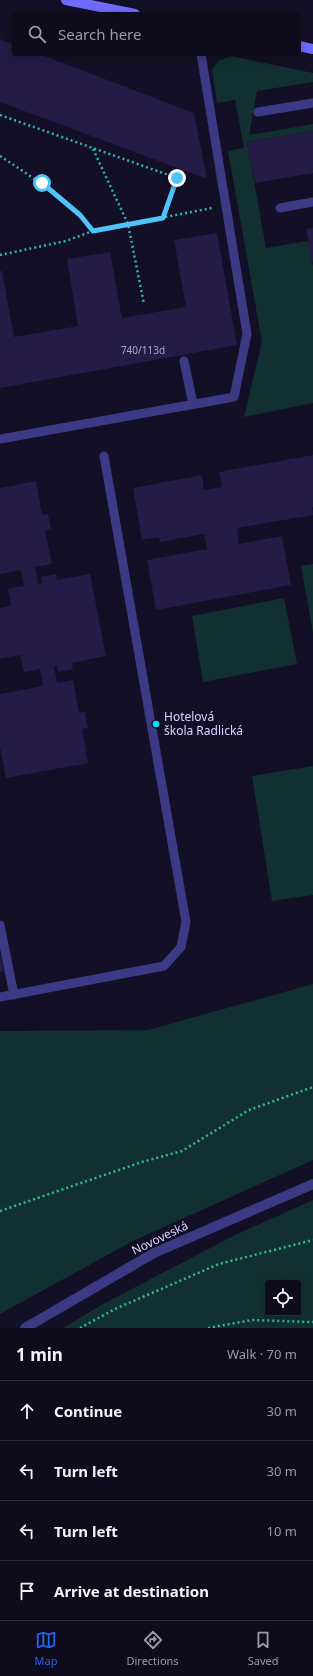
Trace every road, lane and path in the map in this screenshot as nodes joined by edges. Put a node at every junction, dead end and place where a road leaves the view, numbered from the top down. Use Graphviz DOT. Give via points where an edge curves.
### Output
graph roads {
  1 [pos="66,0"];
  2 [pos="126,12"];
  3 [pos="301,46"];
  4 [pos="313,49"];
  5 [pos="201,56"];
  6 [pos="313,103"];
  7 [pos="258,112"];
  8 [pos="0,114"];
  9 [pos="93,149"];
  10 [pos="0,156"];
  11 [pos="313,202"];
  12 [pos="216,208"];
  13 [pos="280,208"];
  14 [pos="163,218"];
  15 [pos="128,224"];
  16 [pos="93,231"];
  17 [pos="0,255"];
  18 [pos="144,304"];
  19 [pos="184,361"];
  20 [pos="193,404"];
  21 [pos="0,439"];
  22 [pos="104,456"];
  23 [pos="0,925"];
  24 [pos="14,995"];
  25 [pos="0,997"];
  26 [pos="313,1087"];
  27 [pos="313,1184"];
  28 [pos="0,1211"];
  29 [pos="313,1240"];
  30 [pos="313,1322"];
  31 [pos="25,1328"];
  32 [pos="80,1328"];
  33 [pos="208,1328"];
  1 -- 2 [label="main road"];
  3 -- 4 [label="main road"];
  5 -- 20 [label="lane" via="247,334 234,397"];
  6 -- 7 [label="lane"];
  8 -- 9 [label="path"];
  9 -- 14 [label="path" via="177,178"];
  9 -- 15 [label="path"];
  10 -- 16 [label="path" via="42,183 80,215"];
  11 -- 13 [label="lane"];
  12 -- 14 [label="path"];
  14 -- 15 [label="path"];
  15 -- 16 [label="path"];
  15 -- 18 [label="path"];
  16 -- 17 [label="path" via="66,241"];
  19 -- 20 [label="lane"];
  20 -- 21 [label="lane"];
  22 -- 24 [label="lane" via="186,922 181,948 164,966"];
  23 -- 24 [label="lane"];
  24 -- 25 [label="lane"];
  26 -- 28 [label="path" via="249,1110 182,1151 142,1162"];
  27 -- 31 [label="street, Novoveská" via="154,1253"];
  29 -- 32 [label="path" via="219,1264 115,1309"];
  30 -- 33 [label="path" via="252,1320"];
}
